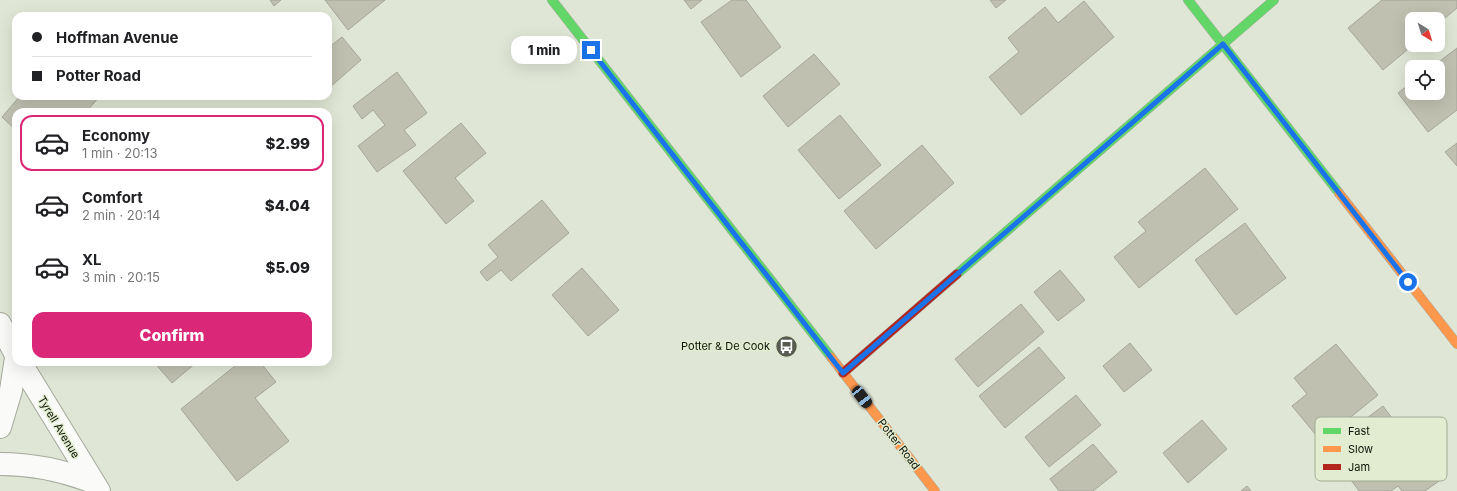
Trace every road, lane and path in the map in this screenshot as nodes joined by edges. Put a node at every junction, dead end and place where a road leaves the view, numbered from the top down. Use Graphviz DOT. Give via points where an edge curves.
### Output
graph roads {
  1 [pos="552,0"];
  2 [pos="1188,0"];
  3 [pos="1274,0"];
  4 [pos="1223,44"];
  5 [pos="0,324"];
  6 [pos="1457,344"];
  7 [pos="12,349"];
  8 [pos="15,366"];
  9 [pos="22,366"];
  10 [pos="843,373"];
  11 [pos="0,427"];
  12 [pos="0,464"];
  13 [pos="96,487"];
  14 [pos="935,491"];
  1 -- 10 [label="street, Potter Road"];
  2 -- 4 [label="street"];
  3 -- 4 [label="street"];
  4 -- 6 [label="street"];
  4 -- 10 [label="street"];
  5 -- 7 [label="street"];
  8 -- 11 [label="street" via="11,390"];
  9 -- 13 [label="street, Tyrell Avenue"];
  10 -- 14 [label="street, Potter Road"];
  12 -- 13 [label="street" via="48,467 68,472"];
}
